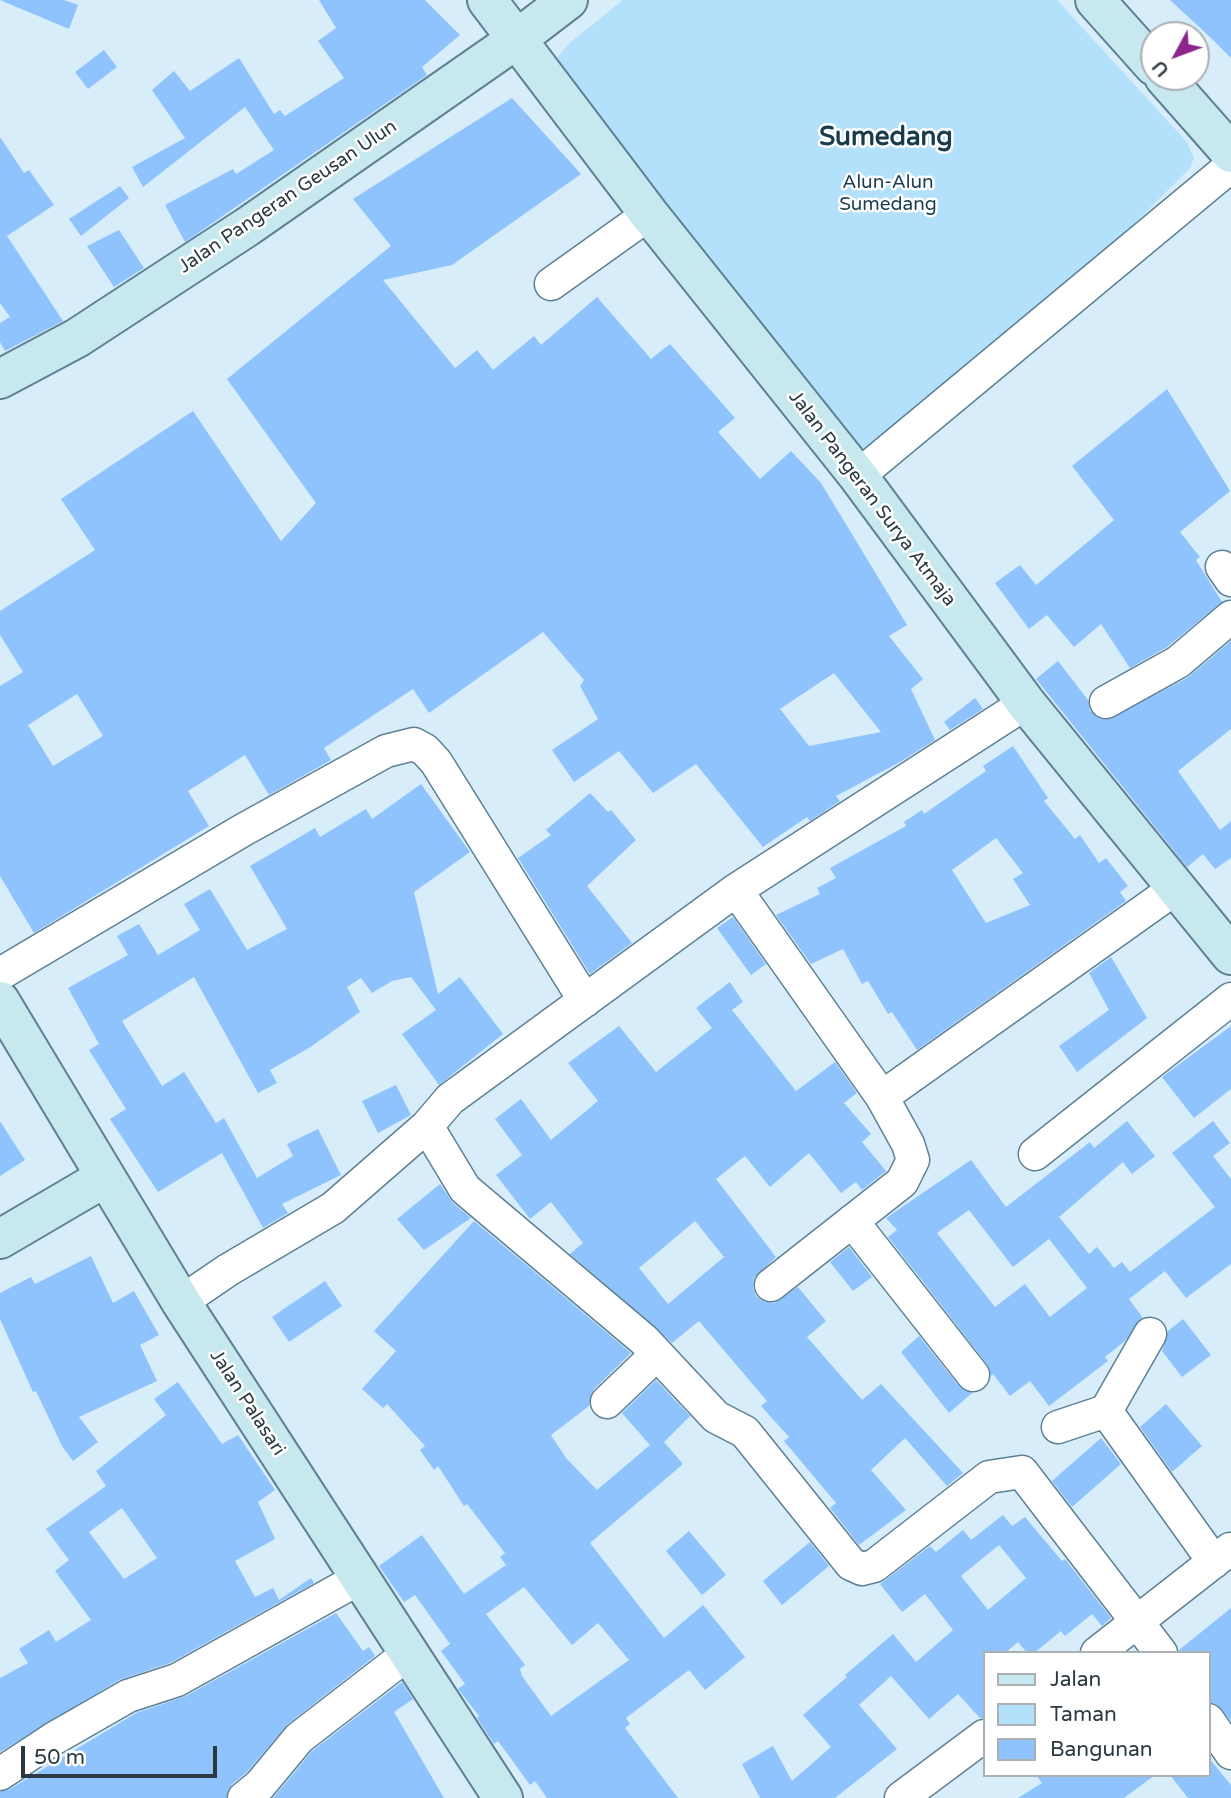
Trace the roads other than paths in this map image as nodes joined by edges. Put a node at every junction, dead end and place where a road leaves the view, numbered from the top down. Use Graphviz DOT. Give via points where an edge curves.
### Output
graph roads {
  1 [pos="487,0"];
  2 [pos="568,0"];
  3 [pos="1095,0"];
  4 [pos="517,39"];
  5 [pos="1140,50"];
  6 [pos="1177,91"];
  7 [pos="1227,144"];
  8 [pos="649,214"];
  9 [pos="551,285"];
  10 [pos="0,379"];
  11 [pos="858,476"];
  12 [pos="1231,617"];
  13 [pos="1106,702"];
  14 [pos="1026,703"];
  15 [pos="1176,888"];
  16 [pos="736,890"];
  17 [pos="1231,955"];
  18 [pos="0,974"];
  19 [pos="1231,999"];
  20 [pos="585,1000"];
  21 [pos="0,1001"];
  22 [pos="882,1097"];
  23 [pos="427,1126"];
  24 [pos="1035,1154"];
  25 [pos="104,1178"];
  26 [pos="852,1222"];
  27 [pos="0,1239"];
  28 [pos="771,1285"];
  29 [pos="181,1302"];
  30 [pos="1150,1334"];
  31 [pos="657,1354"];
  32 [pos="973,1375"];
  33 [pos="607,1402"];
  34 [pos="1106,1411"];
  35 [pos="1058,1427"];
  36 [pos="1222,1555"];
  37 [pos="360,1578"];
  38 [pos="1139,1621"];
  39 [pos="1100,1651"];
  40 [pos="1160,1651"];
  41 [pos="409,1653"];
  42 [pos="1210,1723"];
  43 [pos="982,1737"];
  44 [pos="1231,1753"];
  45 [pos="4,1761"];
  46 [pos="244,1798"];
  47 [pos="503,1798"];
  48 [pos="901,1798"];
  1 -- 4 [label="street, Jalan Pangeran Surya Atmaja"];
  2 -- 4 [label="street, Jalan Pangeran Geusan Ulun"];
  3 -- 5 [label="street"];
  4 -- 8 [label="street, Jalan Pangeran Surya Atmaja"];
  4 -- 10 [label="street, Jalan Pangeran Geusan Ulun" via="247,227 77,338"];
  6 -- 7 [label="street"];
  7 -- 11 [label="street"];
  8 -- 9 [label="street"];
  8 -- 11 [label="street, Jalan Pangeran Surya Atmaja"];
  11 -- 14 [label="street, Jalan Pangeran Surya Atmaja"];
  12 -- 13 [label="street" via="1178,662"];
  14 -- 15 [label="street, Jalan Pangeran Surya Atmaja"];
  14 -- 16 [label="street"];
  15 -- 17 [label="street, Jalan Pangeran Surya Atmaja"];
  15 -- 22 [label="street"];
  16 -- 20 [label="street"];
  16 -- 22 [label="street"];
  18 -- 20 [label="street" via="243,830 386,751 414,744 436,762"];
  19 -- 24 [label="street"];
  20 -- 23 [label="street" via="450,1099"];
  21 -- 25 [label="street, Jalan Palasari"];
  22 -- 26 [label="street" via="908,1144 912,1167 902,1182"];
  23 -- 29 [label="street" via="333,1208"];
  23 -- 31 [label="street" via="453,1173 479,1203"];
  25 -- 27 [label="street"];
  25 -- 29 [label="street, Jalan Palasari"];
  26 -- 28 [label="street"];
  26 -- 32 [label="street"];
  29 -- 37 [label="street, Jalan Palasari"];
  30 -- 34 [label="street"];
  31 -- 33 [label="street"];
  31 -- 38 [label="street" via="716,1417 750,1438 856,1568 874,1566 989,1477 1022,1472"];
  34 -- 35 [label="street"];
  34 -- 36 [label="street"];
  36 -- 38 [label="street"];
  37 -- 41 [label="street, Jalan Palasari"];
  37 -- 45 [label="street" via="177,1680 128,1696"];
  38 -- 39 [label="street"];
  38 -- 40 [label="street"];
  41 -- 46 [label="street" via="299,1738"];
  41 -- 47 [label="street, Jalan Palasari"];
  42 -- 44 [label="street"];
  43 -- 48 [label="street"];
}
